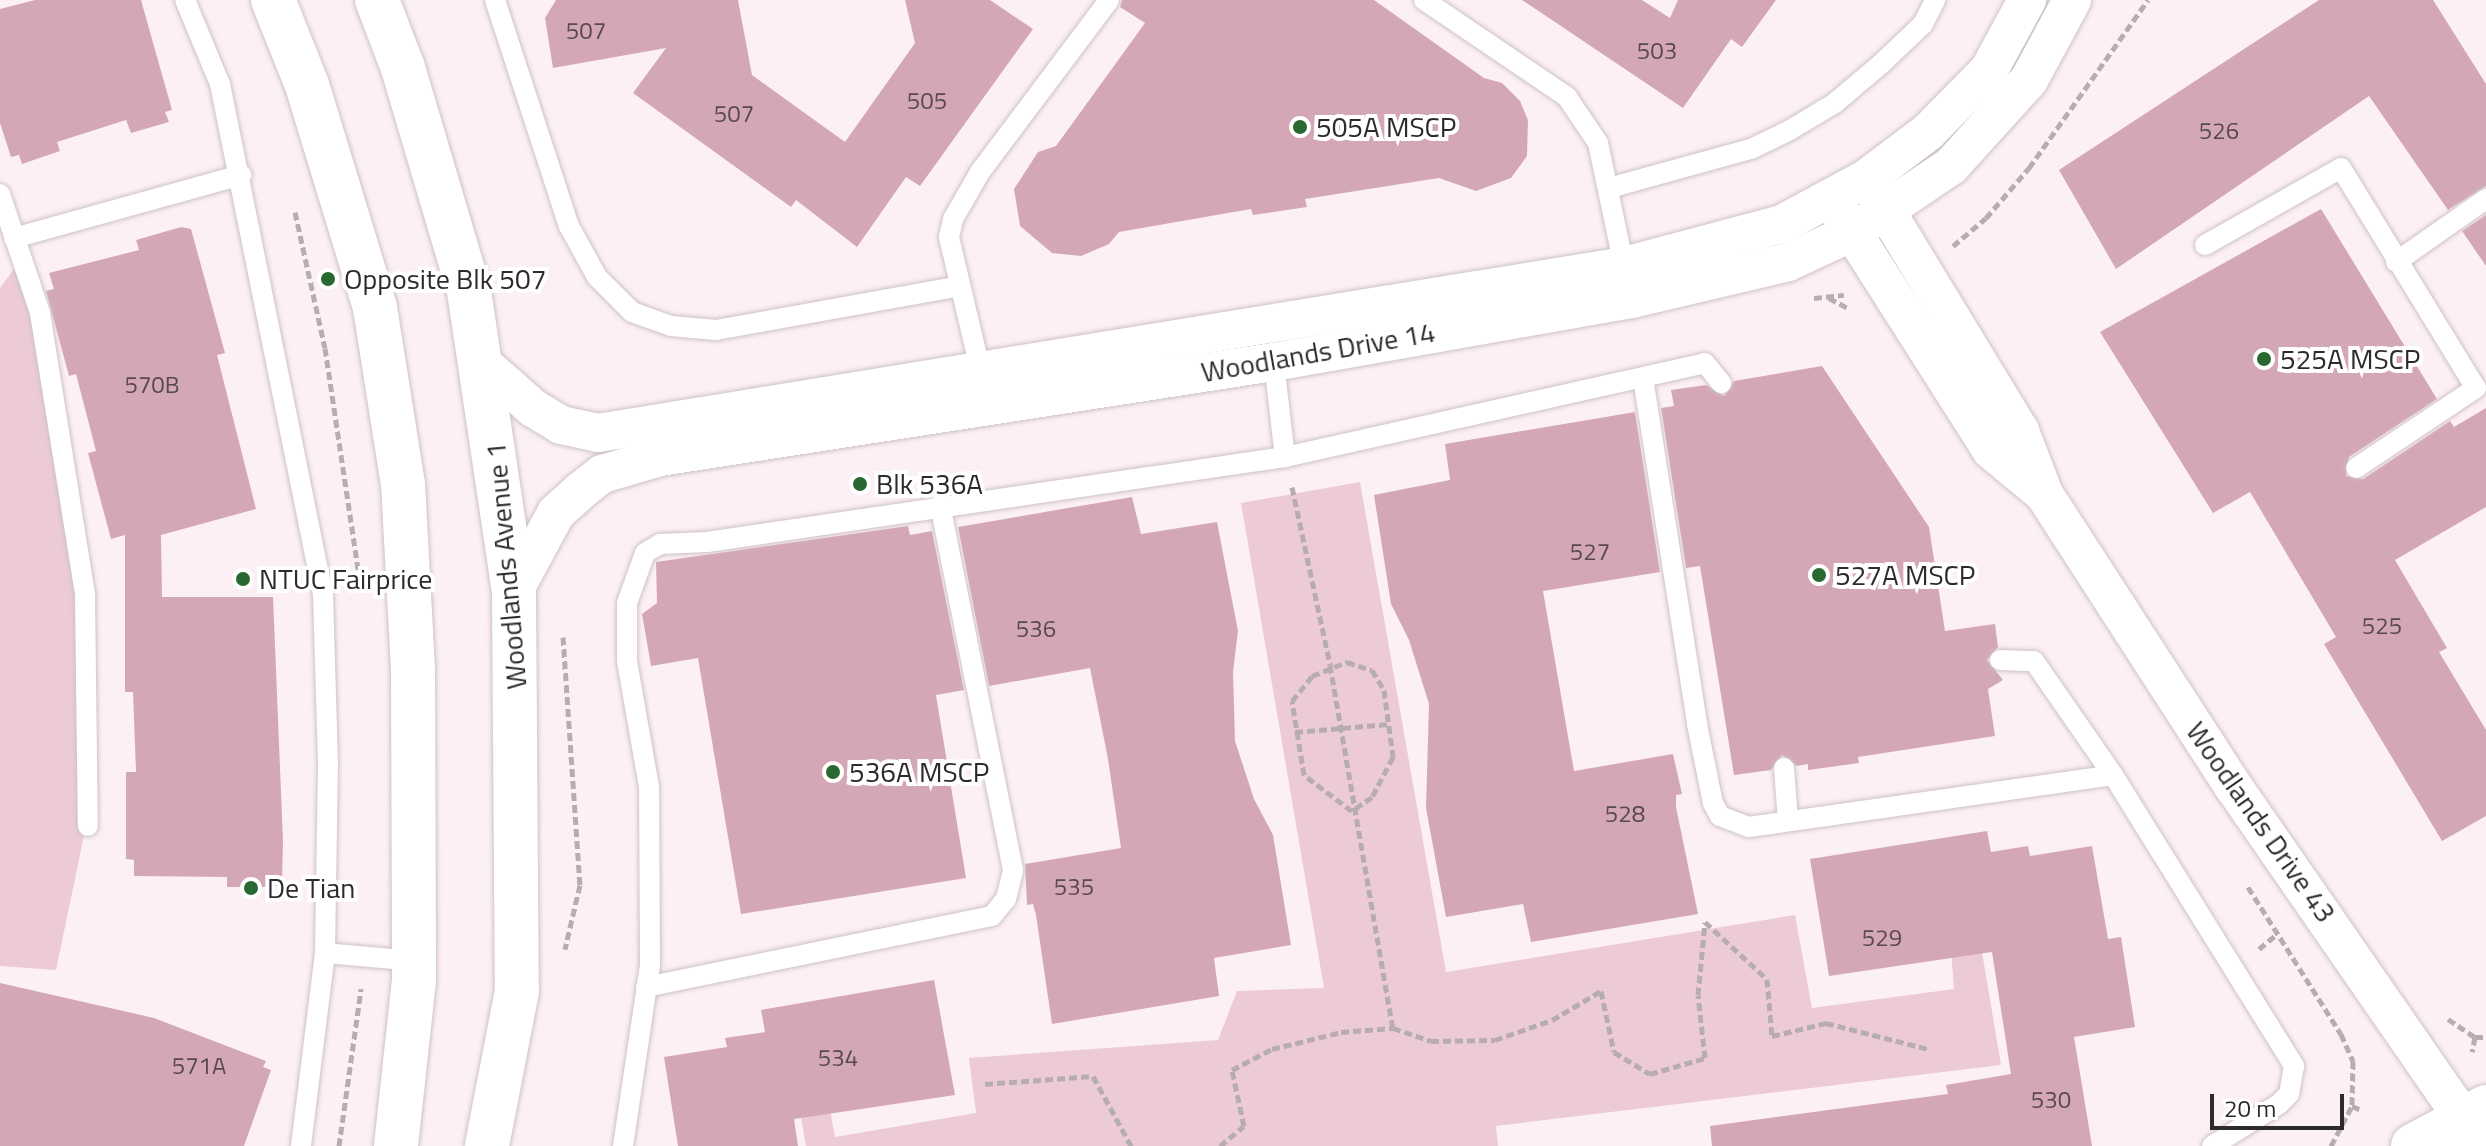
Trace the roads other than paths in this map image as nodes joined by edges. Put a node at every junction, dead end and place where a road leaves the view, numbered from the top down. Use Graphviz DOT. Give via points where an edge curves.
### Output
graph roads {
  1 [pos="185,0"];
  2 [pos="273,0"];
  3 [pos="377,0"];
  4 [pos="495,0"];
  5 [pos="1109,0"];
  6 [pos="1424,0"];
  7 [pos="1935,0"];
  8 [pos="2027,0"];
  9 [pos="2072,0"];
  10 [pos="241,175"];
  11 [pos="1867,178"];
  12 [pos="1609,188"];
  13 [pos="0,194"];
  14 [pos="1831,199"];
  15 [pos="2486,199"];
  16 [pos="1886,212"];
  17 [pos="1853,232"];
  18 [pos="14,238"];
  19 [pos="2205,245"];
  20 [pos="2396,262"];
  21 [pos="1628,283"];
  22 [pos="960,286"];
  23 [pos="1271,344"];
  24 [pos="483,364"];
  25 [pos="981,369"];
  26 [pos="1643,378"];
  27 [pos="1721,383"];
  28 [pos="988,407"];
  29 [pos="1285,457"];
  30 [pos="2356,468"];
  31 [pos="2044,494"];
  32 [pos="940,505"];
  33 [pos="514,591"];
  34 [pos="2000,660"];
  35 [pos="1784,768"];
  36 [pos="2113,775"];
  37 [pos="1788,821"];
  38 [pos="88,826"];
  39 [pos="325,953"];
  40 [pos="414,961"];
  41 [pos="646,987"];
  42 [pos="2476,1125"];
  43 [pos="301,1146"];
  44 [pos="396,1146"];
  45 [pos="487,1146"];
  46 [pos="623,1146"];
  47 [pos="2212,1146"];
  48 [pos="2413,1146"];
  1 -- 10 [label="lane" via="220,84"];
  2 -- 40 [label="street" via="307,85 375,308 403,484 413,669"];
  3 -- 24 [label="street, Woodlands Avenue 1" via="403,68 469,291"];
  4 -- 22 [label="lane" via="569,226 597,277 632,312 671,326 716,330"];
  5 -- 22 [label="lane" via="966,193 949,237"];
  6 -- 12 [label="lane" via="1567,97 1598,143"];
  7 -- 12 [label="lane" via="1923,24 1881,64 1835,103 1790,130 1751,149"];
  8 -- 11 [label="street, Woodlands Drive 14" via="1989,70 1928,132"];
  9 -- 16 [label="street, Woodlands Drive 14" via="2029,80 1951,166"];
  10 -- 18 [label="lane"];
  10 -- 39 [label="lane" via="323,595"];
  11 -- 14 [label="street, Woodlands Drive 14"];
  11 -- 16 [label="street, Woodlands Drive 43"];
  12 -- 21 [label="lane"];
  13 -- 18 [label="lane"];
  14 -- 17 [label="street, Woodlands Drive 43"];
  14 -- 21 [label="street, Woodlands Drive 14" via="1782,224"];
  15 -- 20 [label="lane"];
  16 -- 17 [label="street, Woodlands Drive 14"];
  16 -- 31 [label="street, Woodlands Drive 43" via="2020,431"];
  17 -- 21 [label="street, Woodlands Drive 14" via="1788,262"];
  17 -- 31 [label="street, Woodlands Drive 43" via="1991,450"];
  18 -- 38 [label="lane" via="40,313 85,595"];
  19 -- 20 [label="lane" via="2341,168"];
  20 -- 30 [label="lane" via="2476,388"];
  21 -- 23 [label="street, Woodlands Drive 14"];
  22 -- 25 [label="lane"];
  23 -- 25 [label="street, Woodlands Drive 14"];
  23 -- 28 [label="street, Woodlands Drive 14"];
  23 -- 29 [label="lane"];
  24 -- 25 [label="street, Woodlands Drive 14" via="533,408 584,433"];
  24 -- 33 [label="street, Woodlands Avenue 1"];
  25 -- 28 [label="lane"];
  26 -- 27 [label="lane" via="1705,363"];
  26 -- 29 [label="lane"];
  26 -- 37 [label="lane" via="1713,803 1731,823 1749,827"];
  28 -- 33 [label="street, Woodlands Drive 14" via="660,457 602,474 556,513"];
  29 -- 32 [label="lane"];
  31 -- 42 [label="street, Woodlands Drive 43"];
  32 -- 41 [label="lane" via="707,542 660,544 645,553 627,603 627,661 649,787"];
  32 -- 41 [label="lane" via="1013,870 1006,899 992,916"];
  33 -- 45 [label="street, Woodlands Avenue 1" via="517,991"];
  34 -- 36 [label="lane" via="2034,661"];
  35 -- 37 [label="lane"];
  36 -- 37 [label="lane"];
  36 -- 47 [label="lane" via="2294,1066 2289,1094 2279,1104"];
  39 -- 40 [label="lane"];
  39 -- 43 [label="lane"];
  40 -- 44 [label="street"];
  41 -- 46 [label="lane"];
  42 -- 48 [label="street"];
}
